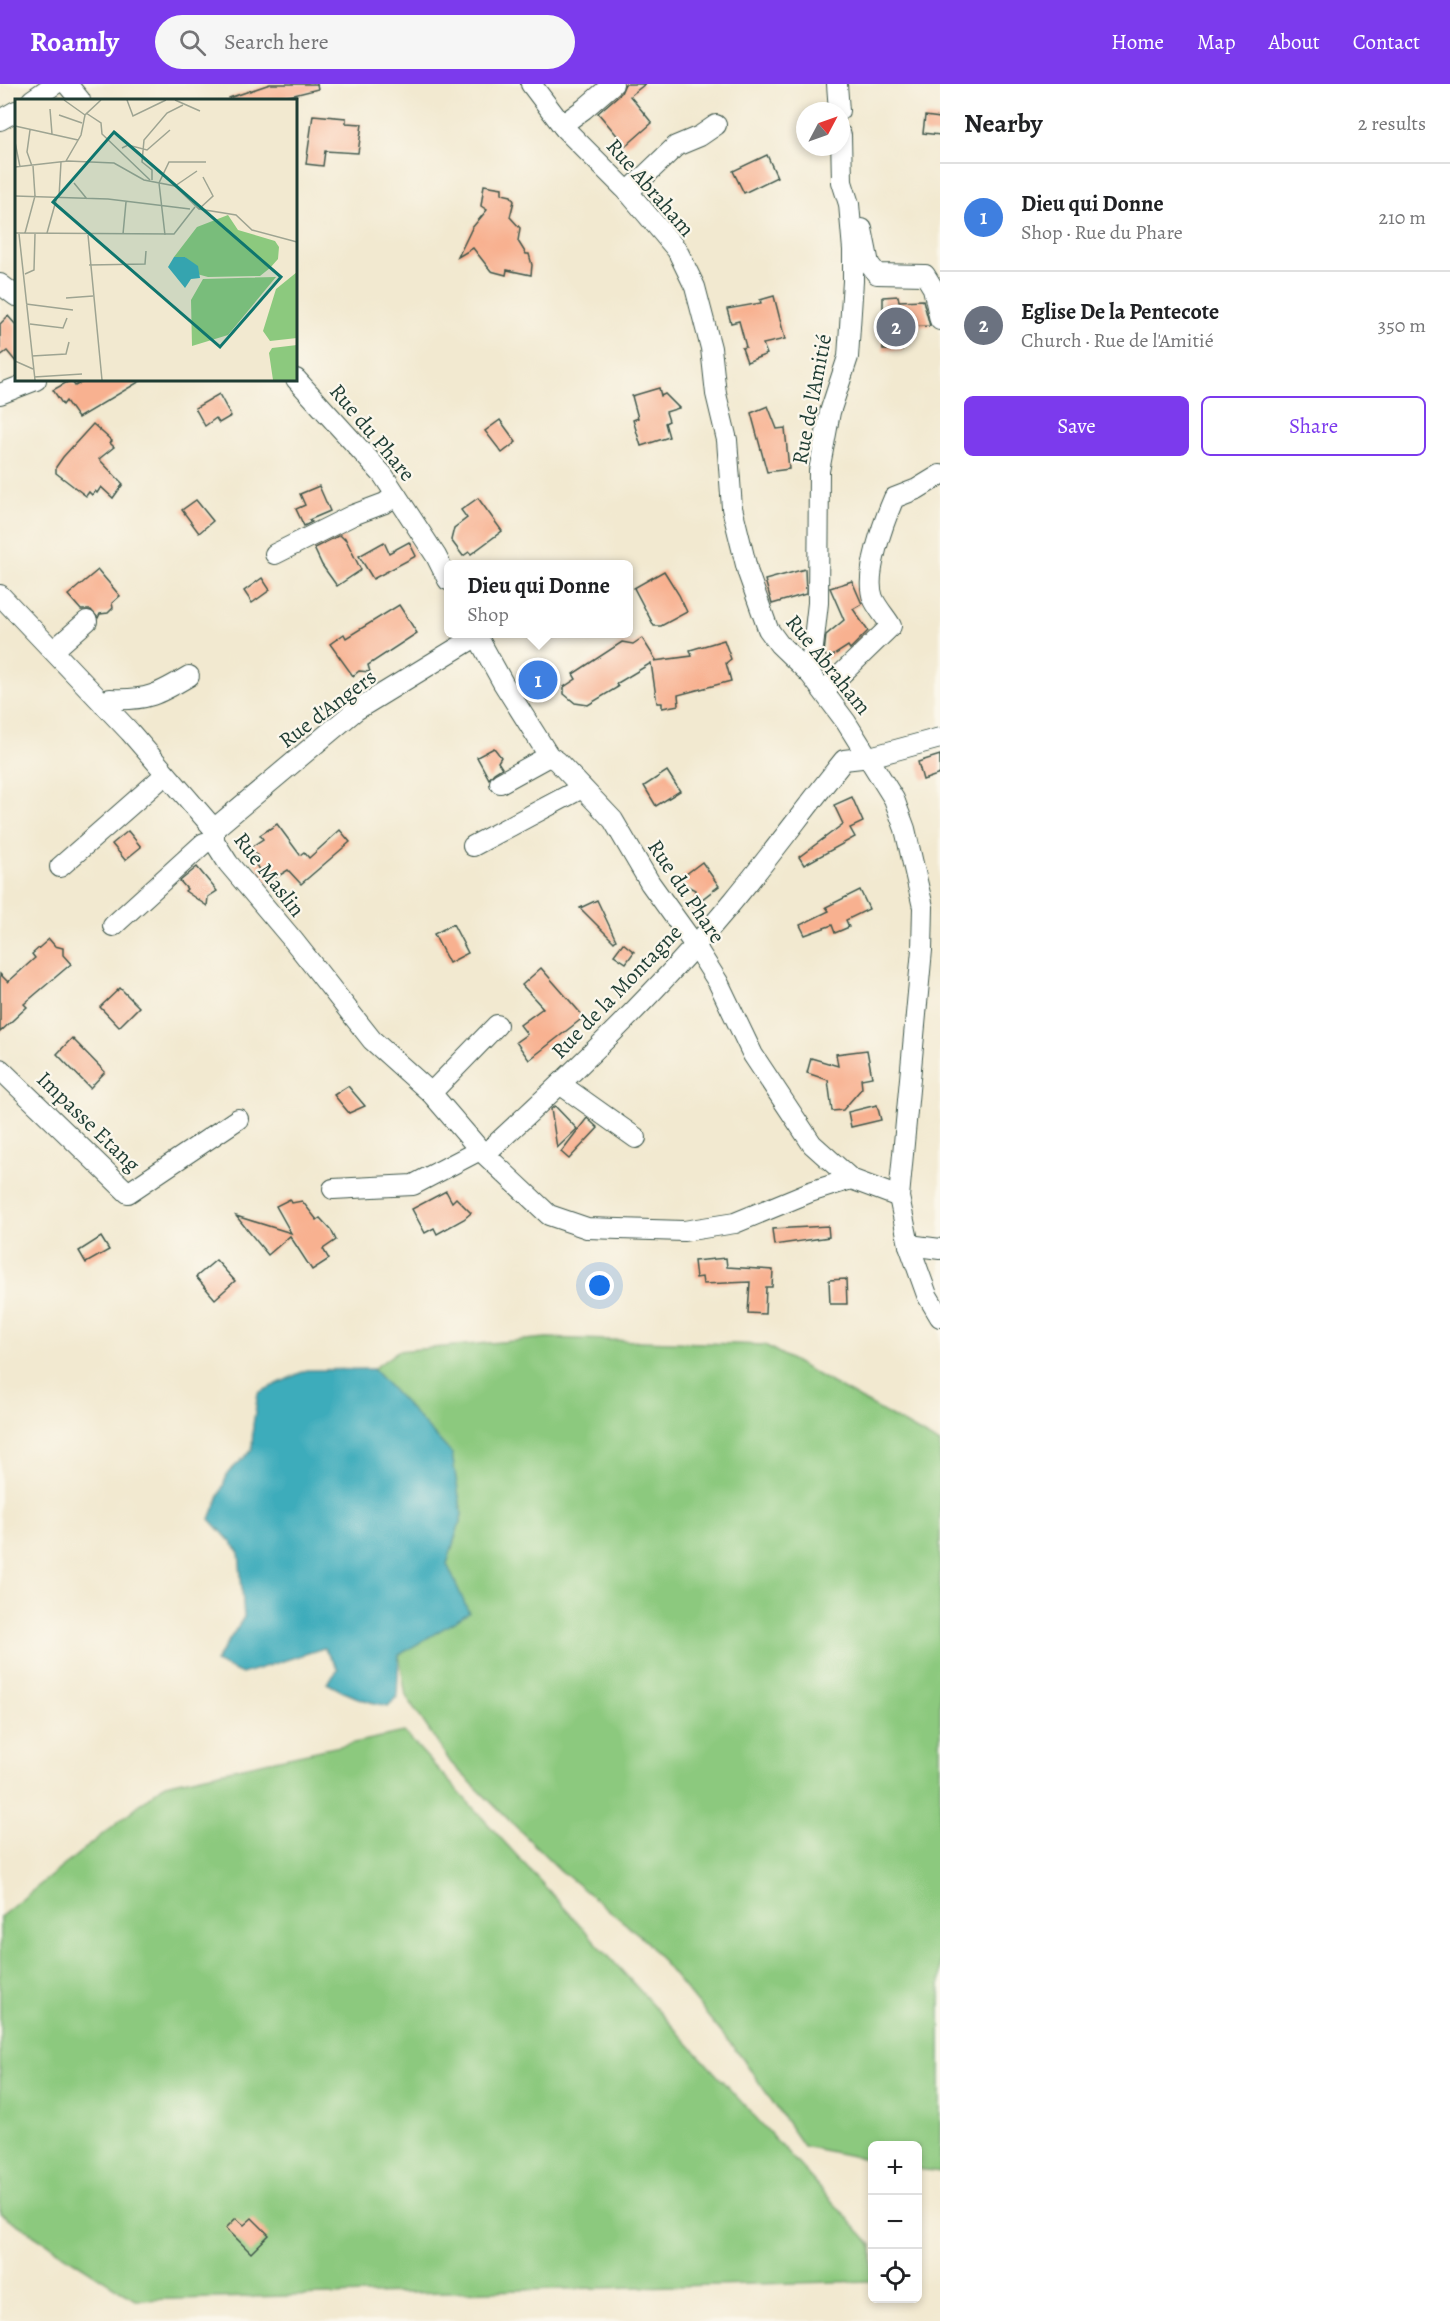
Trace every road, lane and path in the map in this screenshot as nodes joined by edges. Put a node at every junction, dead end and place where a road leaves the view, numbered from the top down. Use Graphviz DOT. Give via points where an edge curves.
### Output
graph roads {
  1 [pos="531,84"];
  2 [pos="613,84"];
  3 [pos="837,84"];
  4 [pos="71,89"];
  5 [pos="36,99"];
  6 [pos="838,102"];
  7 [pos="15,112"];
  8 [pos="0,120"];
  9 [pos="562,125"];
  10 [pos="716,125"];
  11 [pos="841,156"];
  12 [pos="628,192"];
  13 [pos="849,204"];
  14 [pos="0,284"];
  15 [pos="15,295"];
  16 [pos="940,320"];
  17 [pos="297,380"];
  18 [pos="28,383"];
  19 [pos="0,394"];
  20 [pos="940,475"];
  21 [pos="396,495"];
  22 [pos="275,554"];
  23 [pos="444,572"];
  24 [pos="0,595"];
  25 [pos="87,621"];
  26 [pos="471,638"];
  27 [pos="478,638"];
  28 [pos="54,650"];
  29 [pos="810,674"];
  30 [pos="189,676"];
  31 [pos="824,691"];
  32 [pos="103,704"];
  33 [pos="940,738"];
  34 [pos="549,756"];
  35 [pos="870,757"];
  36 [pos="165,774"];
  37 [pos="500,783"];
  38 [pos="582,788"];
  39 [pos="214,835"];
  40 [pos="473,846"];
  41 [pos="60,867"];
  42 [pos="932,912"];
  43 [pos="112,926"];
  44 [pos="694,944"];
  45 [pos="497,1025"];
  46 [pos="0,1069"];
  47 [pos="560,1084"];
  48 [pos="431,1093"];
  49 [pos="238,1119"];
  50 [pos="636,1138"];
  51 [pos="482,1152"];
  52 [pos="851,1179"];
  53 [pos="333,1189"];
  54 [pos="899,1197"];
  55 [pos="909,1245"];
  56 [pos="940,1249"];
  57 [pos="940,1317"];
  1 -- 9 [label="street, Rue Abraham"];
  2 -- 9 [label="street"];
  3 -- 6 [label="street"];
  4 -- 5 [label="street"];
  7 -- 8 [label="street"];
  9 -- 12 [label="street, Rue Abraham"];
  10 -- 12 [label="street" via="676,146"];
  11 -- 13 [label="street, Rue de l'Amitié" via="842,182"];
  12 -- 29 [label="street, Rue Abraham" via="677,250 695,287 711,348 716,394 728,440 732,508 748,573 768,629"];
  13 -- 16 [label="street" via="858,214 869,264 877,274 925,275 933,288"];
  13 -- 29 [label="street, Rue de l'Amitié" via="853,250 848,357 830,412 819,471 818,603"];
  14 -- 15 [label="street"];
  17 -- 21 [label="street, Rue du Phare" via="383,475"];
  18 -- 19 [label="street"];
  20 -- 31 [label="street" via="894,498 882,525 872,569 873,597 891,626"];
  21 -- 22 [label="street"];
  21 -- 23 [label="street, Rue du Phare"];
  24 -- 28 [label="street, Rue Maslin"];
  25 -- 28 [label="street"];
  26 -- 39 [label="street, Rue d'Angers" via="357,711"];
  27 -- 34 [label="street, Rue du Phare"];
  28 -- 32 [label="street, Rue Maslin"];
  29 -- 31 [label="street, Rue Abraham"];
  30 -- 32 [label="street" via="158,695 110,699"];
  31 -- 35 [label="street, Rue Abraham"];
  32 -- 36 [label="street, Rue Maslin"];
  33 -- 35 [label="street, Rue de la Montagne"];
  34 -- 37 [label="street"];
  34 -- 38 [label="street, Rue du Phare"];
  35 -- 42 [label="street, Rue Abraham" via="894,800"];
  35 -- 44 [label="street, Rue de la Montagne" via="844,760 734,900"];
  36 -- 39 [label="street, Rue Maslin"];
  36 -- 41 [label="street"];
  38 -- 40 [label="street"];
  38 -- 44 [label="street, Rue du Phare" via="612,820 650,883"];
  39 -- 43 [label="street, Rue d'Angers"];
  39 -- 48 [label="street, Rue Maslin" via="228,863 372,1040"];
  42 -- 54 [label="street, Rue Abraham" via="922,950"];
  44 -- 47 [label="street, Rue de la Montagne"];
  44 -- 52 [label="street, Rue du Phare" via="718,982 753,1055 812,1144"];
  45 -- 48 [label="street"];
  46 -- 49 [label="street, Impasse Etang" via="128,1193"];
  47 -- 50 [label="street"];
  47 -- 51 [label="street, Rue de la Montagne"];
  48 -- 51 [label="street, Rue Maslin"];
  51 -- 52 [label="street, Rue Maslin" via="549,1215 587,1228 684,1231 735,1223"];
  51 -- 53 [label="street, Rue de la Montagne" via="413,1185"];
  52 -- 54 [label="street"];
  54 -- 55 [label="street, Rue Abraham"];
  55 -- 56 [label="street"];
  55 -- 57 [label="street, Rue Abraham" via="927,1295"];
}
